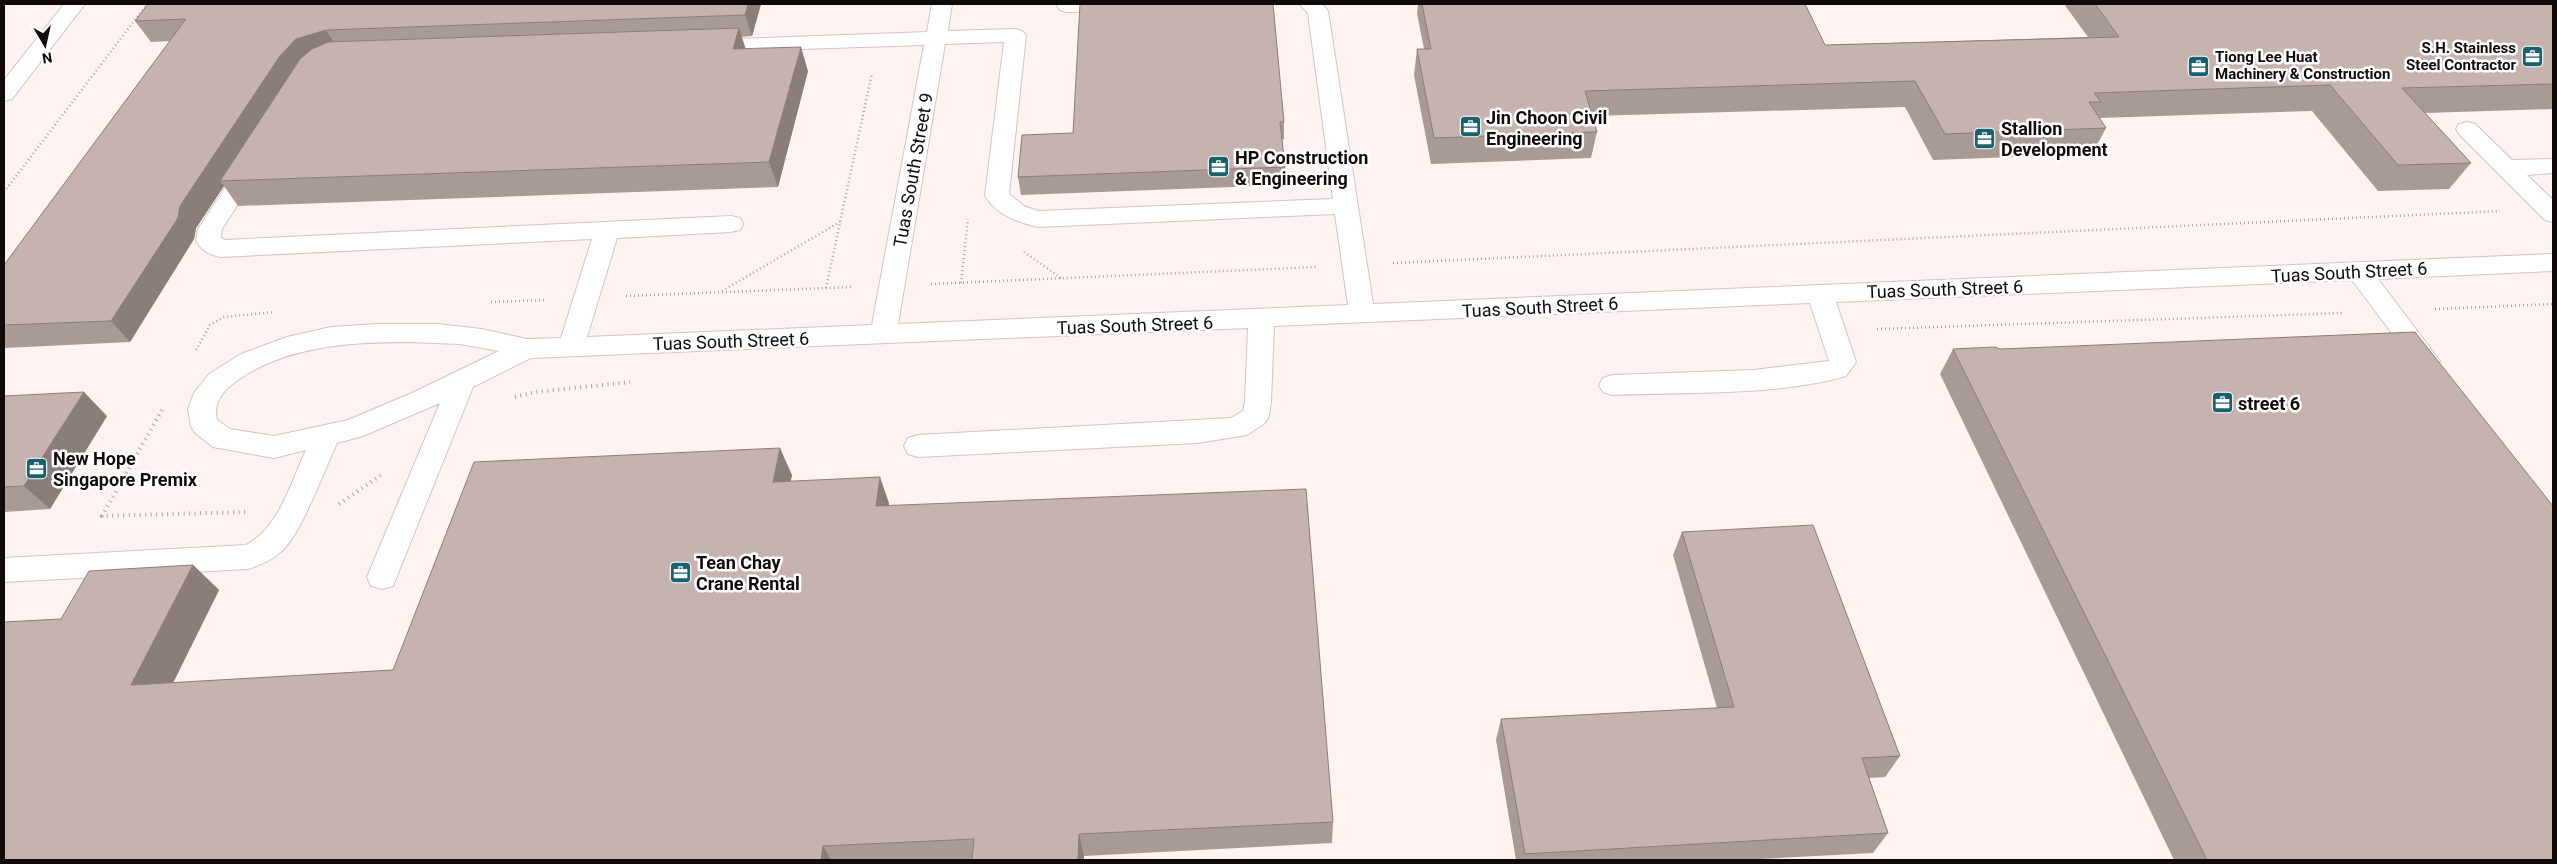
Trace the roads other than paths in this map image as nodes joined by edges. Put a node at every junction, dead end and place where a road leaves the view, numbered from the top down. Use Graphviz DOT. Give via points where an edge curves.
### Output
graph roads {
  1 [pos="75,4"];
  2 [pos="942,4"];
  3 [pos="1163,4"];
  4 [pos="1309,4"];
  5 [pos="1067,6"];
  6 [pos="936,38"];
  7 [pos="684,46"];
  8 [pos="4,94"];
  9 [pos="2467,129"];
  10 [pos="263,146"];
  11 [pos="2553,166"];
  12 [pos="2506,168"];
  13 [pos="1347,206"];
  14 [pos="2553,214"];
  15 [pos="731,224"];
  16 [pos="607,230"];
  17 [pos="2553,263"];
  18 [pos="2358,271"];
  19 [pos="1820,294"];
  20 [pos="1362,315"];
  21 [pos="1261,319"];
  22 [pos="883,336"];
  23 [pos="2414,344"];
  24 [pos="2384,346"];
  25 [pos="572,347"];
  26 [pos="526,349"];
  27 [pos="463,379"];
  28 [pos="2444,383"];
  29 [pos="1612,385"];
  30 [pos="327,435"];
  31 [pos="918,446"];
  32 [pos="4,570"];
  33 [pos="382,577"];
  1 -- 8 [label="street"];
  2 -- 6 [label="street, Tuas South Street 9"];
  3 -- 5 [label="street"];
  4 -- 13 [label="street" via="1318,11"];
  6 -- 7 [label="street"];
  6 -- 13 [label="street" via="1015,35 997,196 1007,207 1022,215 1038,219"];
  6 -- 22 [label="street, Tuas South Street 9"];
  9 -- 12 [label="street"];
  10 -- 16 [label="street" via="210,229 208,241 220,248"];
  11 -- 12 [label="street"];
  12 -- 14 [label="street"];
  13 -- 20 [label="street"];
  15 -- 16 [label="street"];
  16 -- 25 [label="street"];
  17 -- 18 [label="street, Tuas South Street 6"];
  18 -- 19 [label="street, Tuas South Street 6"];
  18 -- 23 [label="street"];
  19 -- 20 [label="street, Tuas South Street 6"];
  19 -- 29 [label="street" via="1841,351 1843,362 1837,370 1749,380"];
  20 -- 21 [label="street, Tuas South Street 6"];
  21 -- 22 [label="street, Tuas South Street 6"];
  21 -- 31 [label="street" via="1258,401 1254,416 1238,428 1115,438"];
  22 -- 25 [label="street, Tuas South Street 6"];
  23 -- 24 [label="street"];
  23 -- 28 [label="street"];
  25 -- 26 [label="street, Tuas South Street 6"];
  26 -- 27 [label="street, Tuas South Street 6"];
  26 -- 30 [label="street, Tuas South Street 6" via="484,337 437,333 319,339 241,365 215,382 202,408 205,426 223,440 274,447"];
  27 -- 30 [label="street, Tuas South Street 6" via="353,429"];
  27 -- 33 [label="street"];
  30 -- 32 [label="street" via="282,531 272,545 260,553 248,557"];
}
